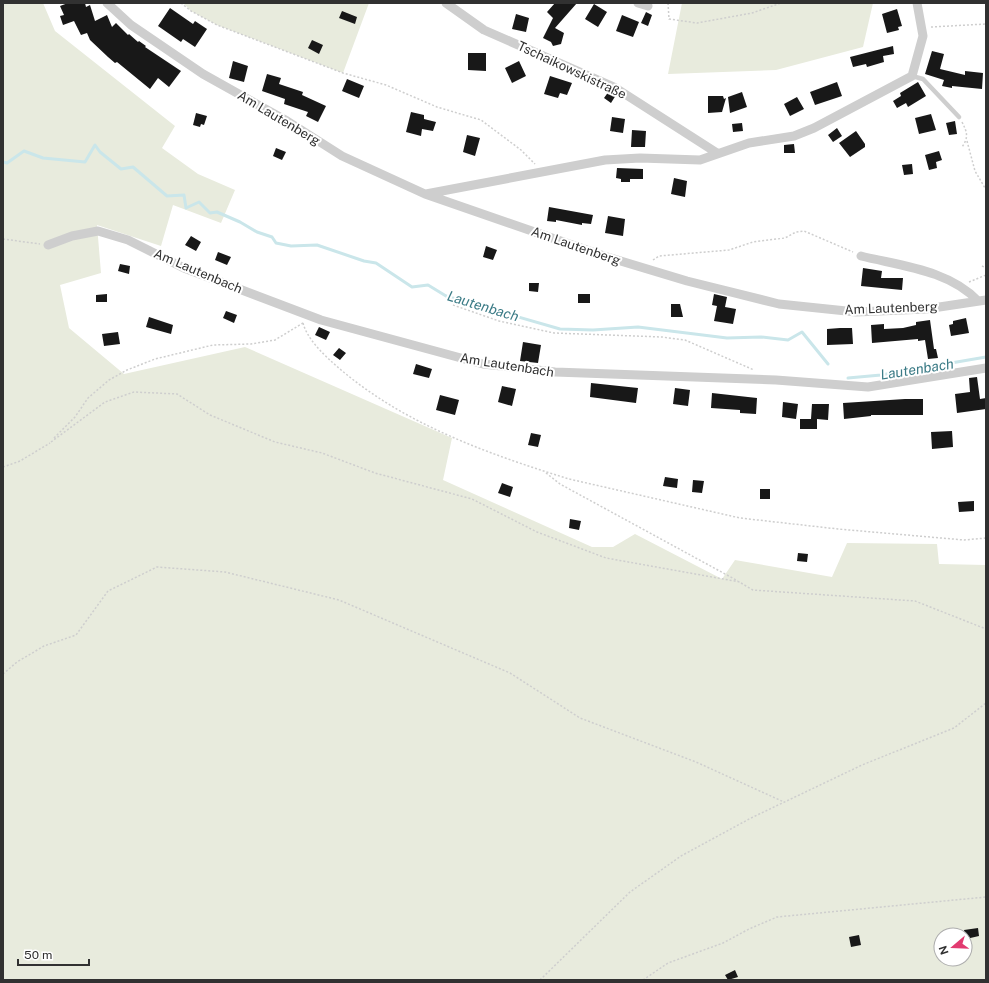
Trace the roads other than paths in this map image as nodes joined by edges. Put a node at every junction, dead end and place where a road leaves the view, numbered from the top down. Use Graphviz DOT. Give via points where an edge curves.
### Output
graph roads {
  1 [pos="107,3"];
  2 [pos="446,3"];
  3 [pos="638,3"];
  4 [pos="917,3"];
  5 [pos="648,6"];
  6 [pos="912,76"];
  7 [pos="959,117"];
  8 [pos="717,153"];
  9 [pos="425,194"];
  10 [pos="48,245"];
  11 [pos="861,256"];
  12 [pos="982,300"];
  13 [pos="986,368"];
  1 -- 9 [label="street, Am Lautenberg" via="131,25 203,74 287,121 342,156"];
  2 -- 8 [label="street, Tschaikowskistraße" via="484,30 614,87"];
  3 -- 5 [label="street"];
  4 -- 6 [label="street" via="923,36"];
  6 -- 7 [label="lane" via="923,79"];
  6 -- 8 [label="street" via="794,136 749,143"];
  8 -- 9 [label="street" via="700,160 605,160"];
  9 -- 12 [label="street, Am Lautenberg" via="604,256 686,281 779,304 856,312 926,309"];
  10 -- 13 [label="street, Am Lautenbach" via="72,236 98,231 128,240 184,268 328,322 483,364 555,372 776,380 868,387"];
  11 -- 12 [label="street, Am Lautenberg" via="934,274"];
}
